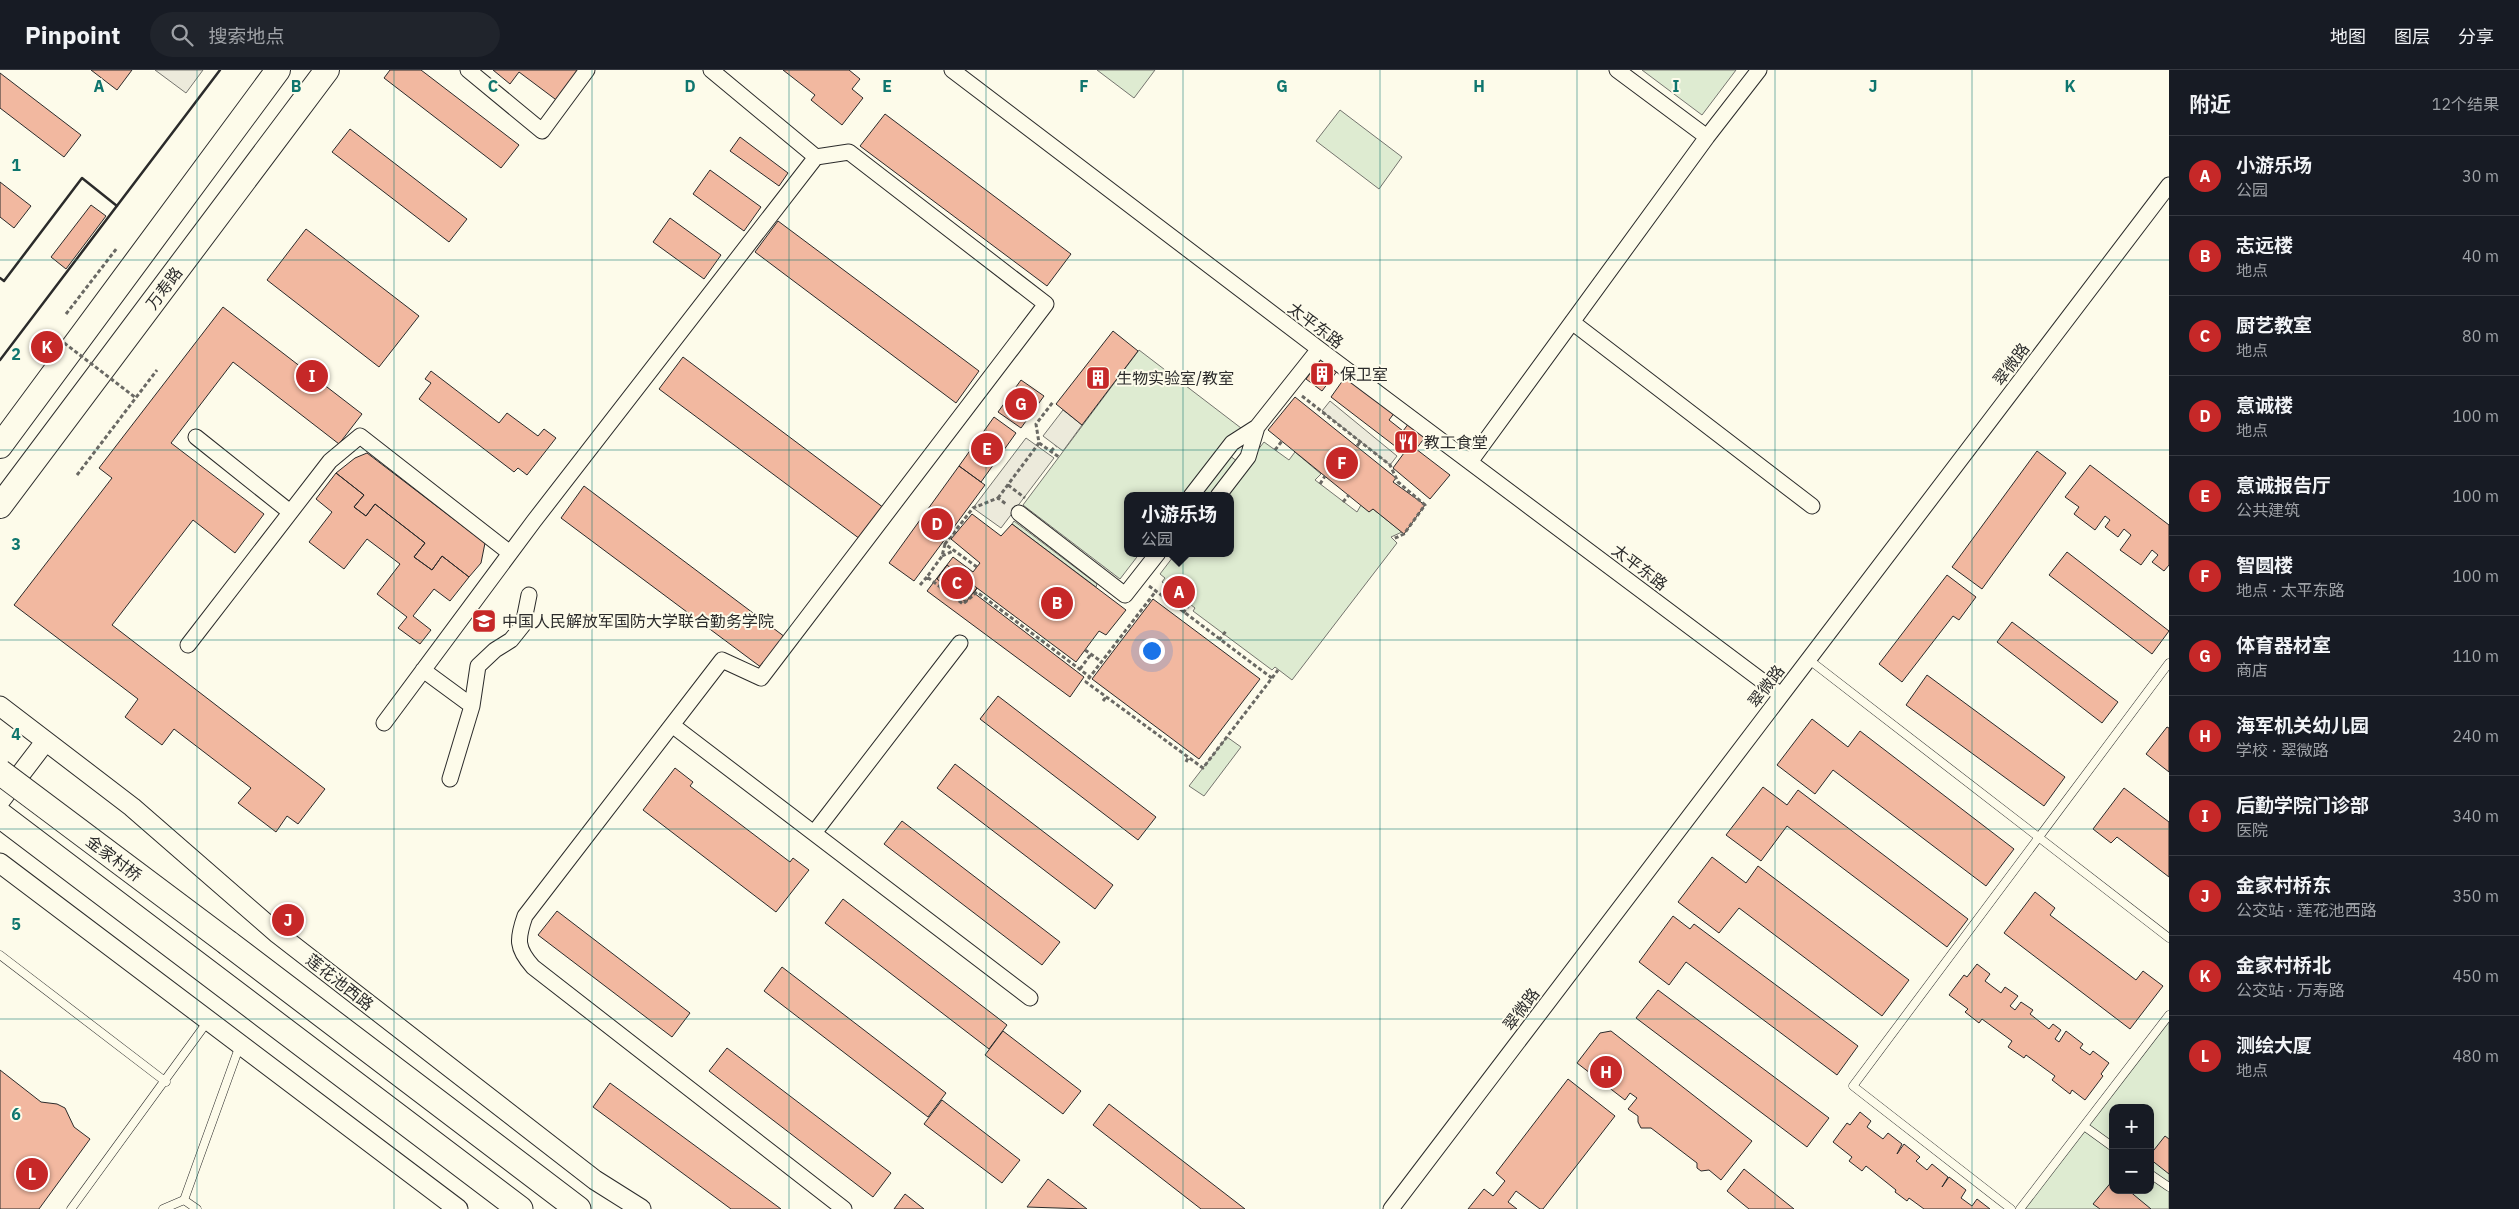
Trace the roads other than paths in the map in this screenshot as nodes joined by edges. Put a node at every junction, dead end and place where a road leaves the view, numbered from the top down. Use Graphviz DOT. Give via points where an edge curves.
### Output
graph roads {
  1 [pos="278,70"];
  2 [pos="327,70"];
  3 [pos="468,70"];
  4 [pos="587,70"];
  5 [pos="711,70"];
  6 [pos="952,70"];
  7 [pos="1617,70"];
  8 [pos="1759,70"];
  9 [pos="1708,137"];
  10 [pos="816,156"];
  11 [pos="2169,185"];
  12 [pos="1572,322"];
  13 [pos="1319,349"];
  14 [pos="1257,427"];
  15 [pos="196,437"];
  16 [pos="0,446"];
  17 [pos="1470,462"];
  18 [pos="1194,492"];
  19 [pos="1221,492"];
  20 [pos="0,506"];
  21 [pos="1812,506"];
  22 [pos="290,512"];
  23 [pos="1019,513"];
  24 [pos="510,553"];
  25 [pos="1155,557"];
  26 [pos="529,594"];
  27 [pos="960,643"];
  28 [pos="188,645"];
  29 [pos="1808,660"];
  30 [pos="2169,662"];
  31 [pos="423,670"];
  32 [pos="1781,694"];
  33 [pos="0,706"];
  34 [pos="472,706"];
  35 [pos="384,723"];
  36 [pos="672,726"];
  37 [pos="45,742"];
  38 [pos="0,772"];
  39 [pos="450,779"];
  40 [pos="0,801"];
  41 [pos="0,815"];
  42 [pos="814,833"];
  43 [pos="2037,836"];
  44 [pos="0,863"];
  45 [pos="2169,938"];
  46 [pos="0,955"];
  47 [pos="1030,998"];
  48 [pos="2169,1015"];
  49 [pos="208,1021"];
  50 [pos="240,1045"];
  51 [pos="166,1082"];
  52 [pos="2084,1126"];
  53 [pos="2109,1144"];
  54 [pos="2154,1177"];
  55 [pos="2169,1188"];
  56 [pos="184,1200"];
  57 [pos="71,1209"];
  58 [pos="163,1209"];
  59 [pos="197,1209"];
  60 [pos="458,1209"];
  61 [pos="520,1209"];
  62 [pos="578,1209"];
  63 [pos="641,1209"];
  64 [pos="844,1209"];
  65 [pos="1391,1209"];
  66 [pos="2011,1209"];
  67 [pos="2020,1209"];
  1 -- 16 [label="main road"];
  2 -- 20 [label="main road, 万寿路"];
  3 -- 4 [label="street" via="542,131"];
  5 -- 10 [label="street"];
  6 -- 13 [label="street, 太平东路"];
  7 -- 9 [label="street"];
  8 -- 9 [label="street"];
  9 -- 12 [label="street"];
  10 -- 24 [label="street"];
  10 -- 36 [label="street" via="849,152 1046,304 761,678 722,660"];
  11 -- 29 [label="street, 翠微路"];
  12 -- 17 [label="street"];
  12 -- 21 [label="street"];
  13 -- 14 [label="street"];
  13 -- 17 [label="street, 太平东路"];
  14 -- 18 [label="street" via="1232,443"];
  14 -- 19 [label="street" via="1248,457"];
  15 -- 22 [label="street"];
  17 -- 32 [label="street, 太平东路"];
  22 -- 24 [label="street" via="330,461 360,436"];
  22 -- 28 [label="street"];
  23 -- 25 [label="street" via="1125,595"];
  24 -- 31 [label="street"];
  26 -- 34 [label="street" via="523,625 511,640 478,666"];
  27 -- 42 [label="street"];
  29 -- 32 [label="street, 翠微路"];
  29 -- 43 [label="lane"];
  30 -- 43 [label="lane"];
  31 -- 34 [label="street"];
  31 -- 35 [label="street"];
  32 -- 65 [label="street, 翠微路"];
  33 -- 37 [label="street, 莲花池西路"];
  34 -- 39 [label="street"];
  36 -- 42 [label="street"];
  36 -- 64 [label="street" via="525,916 519,933 522,954 533,967"];
  37 -- 40 [label="street"];
  37 -- 63 [label="street, 莲花池西路" via="132,807 278,934 595,1180"];
  38 -- 62 [label="highway, 金家村桥, bridge"];
  41 -- 61 [label="highway"];
  42 -- 47 [label="street"];
  43 -- 45 [label="lane"];
  43 -- 66 [label="lane" via="1852,1086"];
  44 -- 49 [label="street"];
  46 -- 51 [label="lane"];
  48 -- 52 [label="lane"];
  49 -- 50 [label="street"];
  49 -- 51 [label="lane"];
  50 -- 56 [label="lane"];
  50 -- 60 [label="street"];
  51 -- 57 [label="lane"];
  52 -- 53 [label="lane"];
  52 -- 67 [label="lane"];
  54 -- 55 [label="lane"];
  56 -- 58 [label="lane"];
  56 -- 59 [label="lane"];
}
